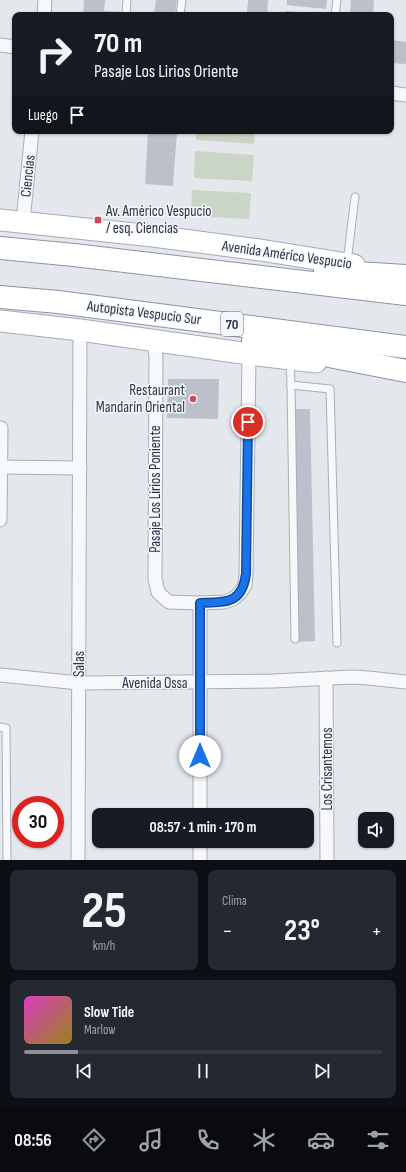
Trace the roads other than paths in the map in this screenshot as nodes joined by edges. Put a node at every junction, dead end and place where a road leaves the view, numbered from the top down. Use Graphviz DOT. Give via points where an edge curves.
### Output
graph roads {
  1 [pos="45,0"];
  2 [pos="127,0"];
  3 [pos="182,0"];
  4 [pos="336,0"];
  5 [pos="44,12"];
  6 [pos="126,12"];
  7 [pos="180,12"];
  8 [pos="335,12"];
  9 [pos="0,46"];
  10 [pos="12,47"];
  11 [pos="394,93"];
  12 [pos="406,95"];
  13 [pos="32,134"];
  14 [pos="355,197"];
  15 [pos="0,220"];
  16 [pos="23,221"];
  17 [pos="0,248"];
  18 [pos="74,255"];
  19 [pos="347,263"];
  20 [pos="406,273"];
  21 [pos="406,276"];
  22 [pos="406,294"];
  23 [pos="0,297"];
  24 [pos="58,302"];
  25 [pos="0,321"];
  26 [pos="80,330"];
  27 [pos="154,340"];
  28 [pos="406,346"];
  29 [pos="249,354"];
  30 [pos="290,359"];
  31 [pos="406,371"];
  32 [pos="291,385"];
  33 [pos="1,428"];
  34 [pos="1,467"];
  35 [pos="80,468"];
  36 [pos="0,520"];
  37 [pos="200,603"];
  38 [pos="296,639"];
  39 [pos="337,643"];
  40 [pos="0,675"];
  41 [pos="326,678"];
  42 [pos="200,682"];
  43 [pos="406,682"];
  44 [pos="79,683"];
  45 [pos="0,727"];
  46 [pos="200,808"];
  47 [pos="200,848"];
  48 [pos="7,860"];
  49 [pos="78,860"];
  50 [pos="200,860"];
  51 [pos="327,860"];
  1 -- 5 [label="street"];
  2 -- 6 [label="lane"];
  3 -- 7 [label="lane"];
  4 -- 8 [label="lane"];
  9 -- 10 [label="street"];
  11 -- 12 [label="street"];
  13 -- 16 [label="street, Ciencias"];
  14 -- 19 [label="lane"];
  15 -- 16 [label="main road, Avenida Américo Vespucio"];
  16 -- 19 [label="main road, Avenida Américo Vespucio"];
  17 -- 18 [label="highway"];
  18 -- 21 [label="highway"];
  18 -- 22 [label="highway"];
  19 -- 20 [label="main road, Avenida Américo Vespucio"];
  23 -- 24 [label="highway, Autopista Vespucio Sur / 70"];
  24 -- 28 [label="highway, Autopista Vespucio Sur / 70"];
  24 -- 31 [label="highway"];
  25 -- 26 [label="main road"];
  26 -- 27 [label="main road"];
  26 -- 35 [label="street, Salas"];
  27 -- 29 [label="main road"];
  27 -- 37 [label="street, Pasaje Los Lirios Poniente" via="156,586 162,597 169,602"];
  29 -- 30 [label="main road"];
  29 -- 37 [label="street, Pasaje Los Lirios Poniente" via="245,585 234,598 224,602"];
  30 -- 31 [label="main road"];
  30 -- 32 [label="lane"];
  32 -- 38 [label="lane"];
  32 -- 39 [label="lane" via="330,389"];
  33 -- 34 [label="street"];
  34 -- 35 [label="street"];
  34 -- 36 [label="street"];
  35 -- 44 [label="street, Salas"];
  37 -- 42 [label="street"];
  40 -- 44 [label="street, Avenida Ossa"];
  41 -- 42 [label="street, Avenida Ossa"];
  41 -- 43 [label="street, Avenida Ossa" via="368,678"];
  41 -- 51 [label="street, Los Crisantemos"];
  42 -- 44 [label="street, Avenida Ossa"];
  42 -- 46 [label="street"];
  44 -- 49 [label="street, Salas"];
  45 -- 48 [label="lane" via="6,728"];
  47 -- 50 [label="street"];
}
